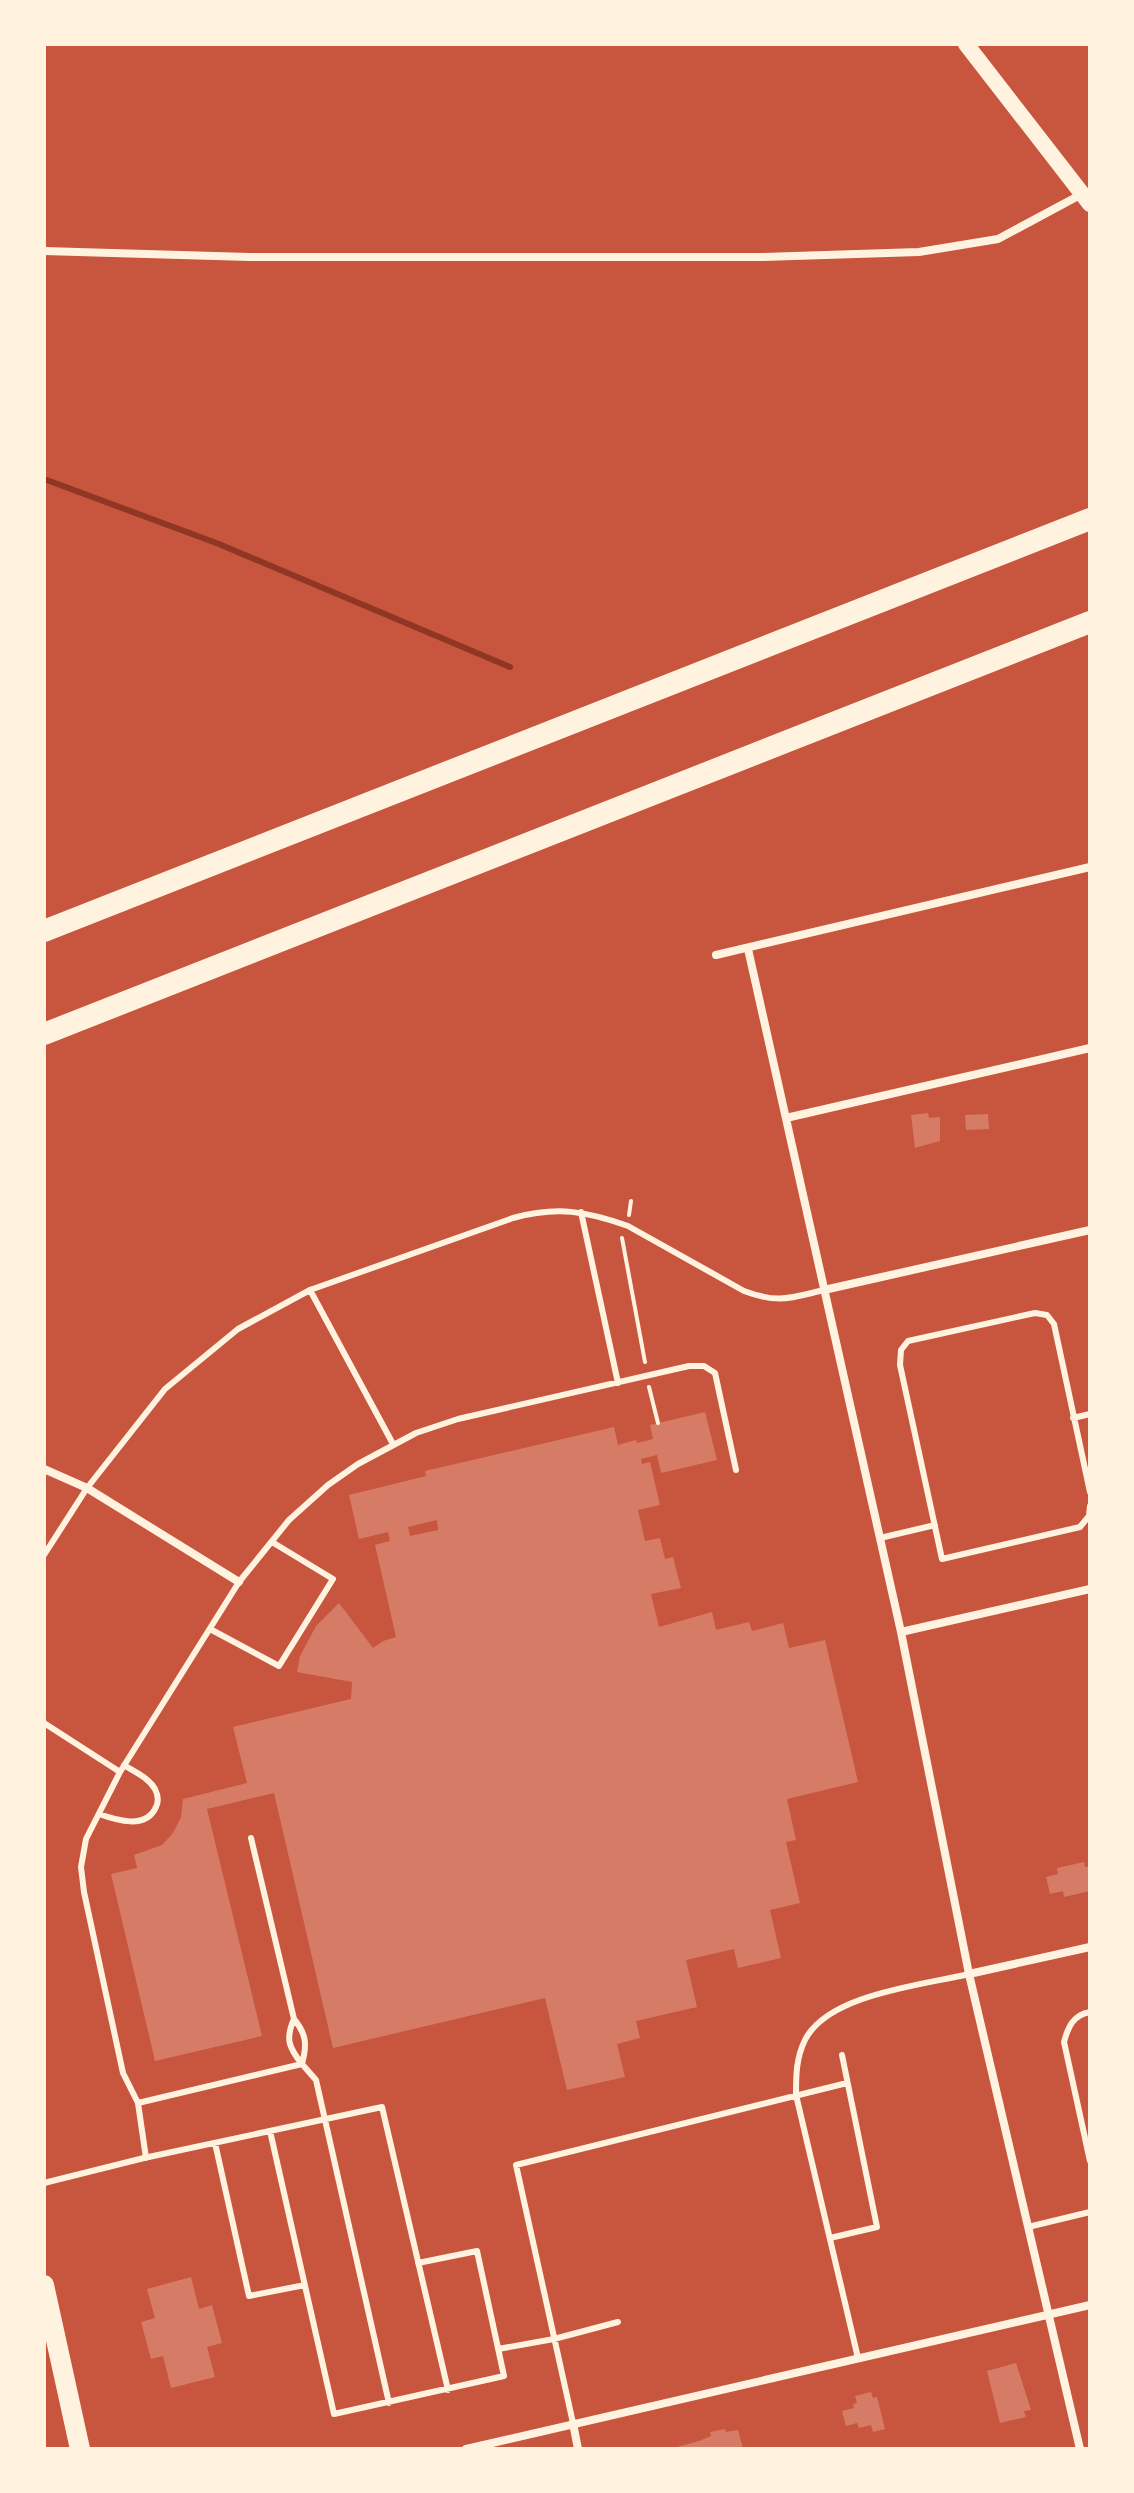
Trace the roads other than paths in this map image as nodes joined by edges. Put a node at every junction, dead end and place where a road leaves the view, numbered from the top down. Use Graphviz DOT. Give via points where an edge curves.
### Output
graph roads {
  1 [pos="966,44"];
  2 [pos="1086,199"];
  3 [pos="44,251"];
  4 [pos="1090,519"];
  5 [pos="1090,622"];
  6 [pos="1090,867"];
  7 [pos="44,931"];
  8 [pos="748,949"];
  9 [pos="716,955"];
  10 [pos="44,1034"];
  11 [pos="1090,1048"];
  12 [pos="786,1118"];
  13 [pos="581,1212"];
  14 [pos="1090,1230"];
  15 [pos="310,1290"];
  16 [pos="824,1290"];
  17 [pos="618,1383"];
  18 [pos="1090,1414"];
  19 [pos="1073,1418"];
  20 [pos="393,1444"];
  21 [pos="44,1469"];
  22 [pos="736,1470"];
  23 [pos="87,1488"];
  24 [pos="1090,1492"];
  25 [pos="1090,1506"];
  26 [pos="935,1525"];
  27 [pos="880,1538"];
  28 [pos="272,1542"];
  29 [pos="44,1555"];
  30 [pos="239,1582"];
  31 [pos="1090,1589"];
  32 [pos="210,1629"];
  33 [pos="901,1632"];
  34 [pos="44,1723"];
  35 [pos="122,1769"];
  36 [pos="99,1814"];
  37 [pos="251,1838"];
  38 [pos="1090,1947"];
  39 [pos="969,1974"];
  40 [pos="1090,2012"];
  41 [pos="294,2019"];
  42 [pos="842,2055"];
  43 [pos="302,2064"];
  44 [pos="847,2083"];
  45 [pos="796,2095"];
  46 [pos="138,2103"];
  47 [pos="326,2119"];
  48 [pos="270,2131"];
  49 [pos="215,2143"];
  50 [pos="146,2158"];
  51 [pos="1090,2161"];
  52 [pos="44,2183"];
  53 [pos="1090,2212"];
  54 [pos="1028,2227"];
  55 [pos="830,2238"];
  56 [pos="418,2263"];
  57 [pos="44,2285"];
  58 [pos="305,2285"];
  59 [pos="1090,2305"];
  60 [pos="1048,2315"];
  61 [pos="618,2322"];
  62 [pos="554,2339"];
  63 [pos="498,2349"];
  64 [pos="858,2358"];
  65 [pos="448,2390"];
  66 [pos="389,2403"];
  67 [pos="573,2423"];
  68 [pos="80,2449"];
  69 [pos="466,2449"];
  70 [pos="578,2449"];
  71 [pos="1080,2449"];
  1 -- 2 [label="main road"];
  2 -- 3 [label="street" via="998,239 919,252 342,257"];
  4 -- 7 [label="highway"];
  5 -- 10 [label="highway"];
  6 -- 8 [label="street"];
  8 -- 9 [label="street"];
  8 -- 12 [label="street"];
  11 -- 12 [label="street"];
  12 -- 16 [label="street"];
  13 -- 15 [label="lane" via="538,1211 513,1218"];
  13 -- 16 [label="lane" via="628,1226 764,1299 779,1301"];
  13 -- 17 [label="lane"];
  14 -- 16 [label="street"];
  15 -- 20 [label="lane"];
  15 -- 23 [label="lane" via="238,1329 165,1389"];
  16 -- 27 [label="street"];
  17 -- 20 [label="lane" via="458,1419"];
  17 -- 22 [label="lane" via="689,1366 715,1373"];
  18 -- 19 [label="lane"];
  19 -- 24 [label="lane"];
  19 -- 26 [label="lane" via="1054,1324 1047,1315 1035,1313 908,1341 900,1365"];
  20 -- 28 [label="lane" via="328,1485"];
  21 -- 23 [label="street"];
  23 -- 29 [label="lane"];
  23 -- 30 [label="street"];
  25 -- 26 [label="lane" via="1080,1527 942,1559"];
  26 -- 27 [label="lane"];
  27 -- 33 [label="street"];
  28 -- 30 [label="lane"];
  28 -- 32 [label="lane" via="333,1579 279,1666"];
  30 -- 32 [label="lane"];
  31 -- 33 [label="street"];
  32 -- 35 [label="lane"];
  33 -- 39 [label="street"];
  34 -- 35 [label="lane"];
  35 -- 36 [label="lane"];
  35 -- 36 [label="lane" via="154,1787 159,1799 155,1810 131,1822"];
  36 -- 46 [label="lane" via="86,1839 84,1892 123,2073"];
  37 -- 41 [label="lane"];
  38 -- 39 [label="street"];
  39 -- 45 [label="lane" via="854,2000 830,2013 805,2038 796,2066"];
  39 -- 54 [label="street"];
  40 -- 51 [label="lane" via="1080,2013 1069,2025 1064,2042"];
  41 -- 43 [label="lane" via="304,2031 307,2047"];
  41 -- 43 [label="lane" via="288,2033 291,2051"];
  42 -- 44 [label="lane"];
  43 -- 46 [label="lane"];
  43 -- 47 [label="lane" via="316,2080"];
  44 -- 45 [label="lane"];
  44 -- 55 [label="lane" via="877,2227"];
  45 -- 55 [label="lane"];
  45 -- 62 [label="lane" via="516,2165"];
  46 -- 50 [label="lane"];
  47 -- 48 [label="lane"];
  47 -- 56 [label="lane" via="382,2107"];
  47 -- 66 [label="lane"];
  48 -- 49 [label="lane"];
  48 -- 58 [label="lane"];
  49 -- 50 [label="lane"];
  49 -- 58 [label="lane" via="249,2296"];
  50 -- 52 [label="lane"];
  53 -- 54 [label="lane"];
  54 -- 60 [label="street"];
  55 -- 64 [label="lane"];
  56 -- 63 [label="lane" via="477,2251"];
  56 -- 65 [label="lane"];
  57 -- 68 [label="main road"];
  58 -- 66 [label="lane" via="334,2414"];
  59 -- 60 [label="street"];
  60 -- 64 [label="street"];
  60 -- 71 [label="street"];
  61 -- 62 [label="lane"];
  62 -- 63 [label="lane"];
  62 -- 67 [label="lane"];
  63 -- 65 [label="lane" via="504,2376"];
  64 -- 67 [label="street"];
  65 -- 66 [label="lane"];
  67 -- 69 [label="street"];
  67 -- 70 [label="street"];
}
